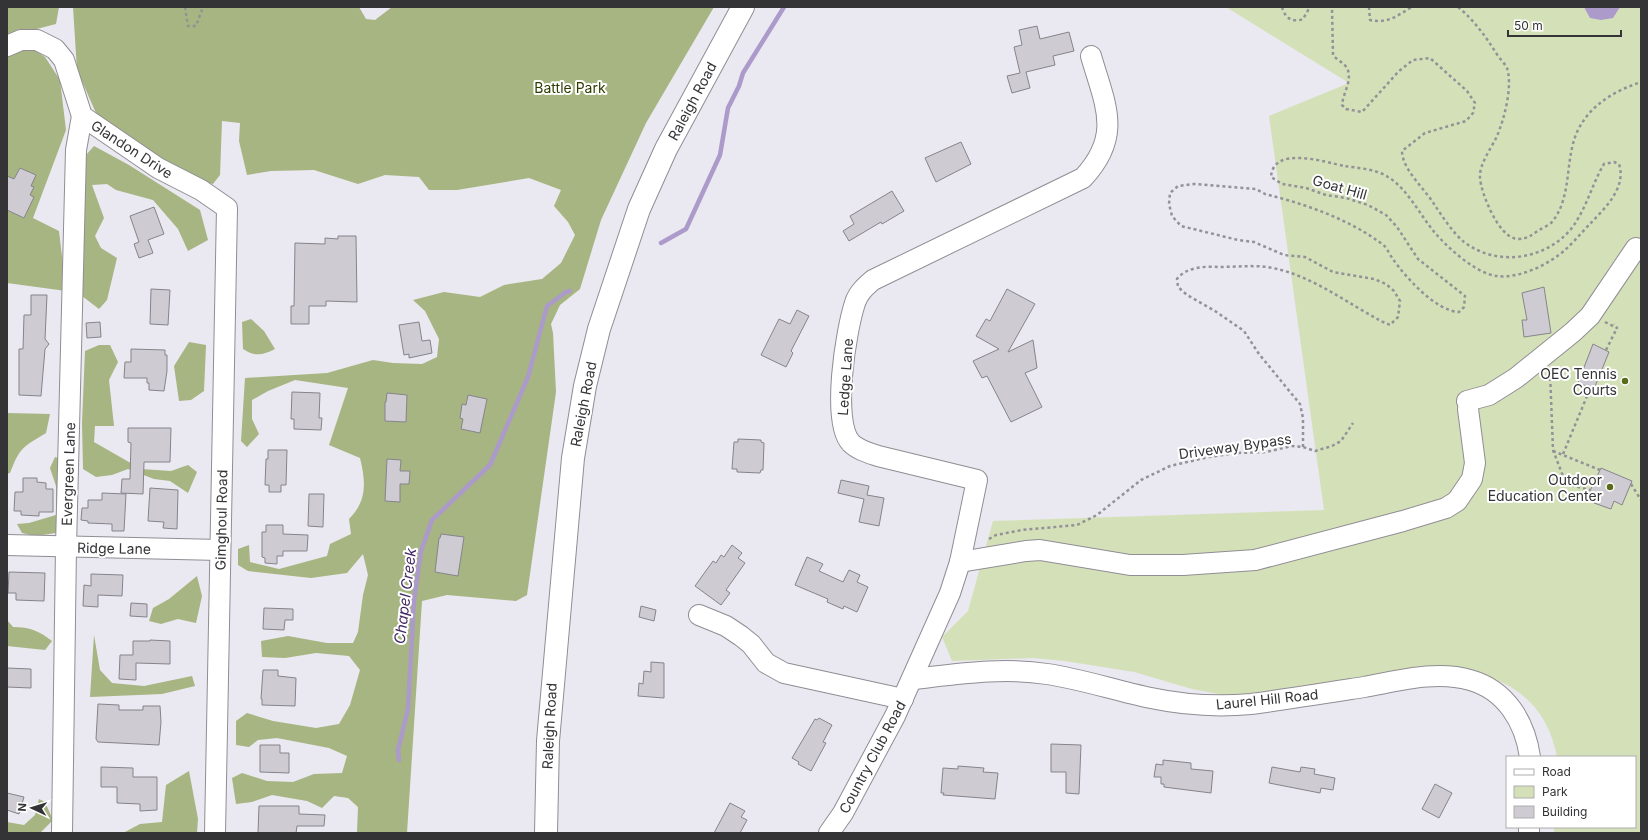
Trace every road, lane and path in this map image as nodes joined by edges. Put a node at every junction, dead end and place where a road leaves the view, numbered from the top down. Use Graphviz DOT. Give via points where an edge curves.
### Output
graph roads {
  1 [pos="185,7"];
  2 [pos="203,7"];
  3 [pos="743,7"];
  4 [pos="1282,7"];
  5 [pos="1310,7"];
  6 [pos="1332,7"];
  7 [pos="1369,7"];
  8 [pos="1412,7"];
  9 [pos="1458,7"];
  10 [pos="7,46"];
  11 [pos="1091,56"];
  12 [pos="1641,82"];
  13 [pos="82,116"];
  14 [pos="226,208"];
  15 [pos="1639,245"];
  16 [pos="1617,328"];
  17 [pos="1606,350"];
  18 [pos="1548,352"];
  19 [pos="1590,389"];
  20 [pos="1353,423"];
  21 [pos="1303,446"];
  22 [pos="1553,450"];
  23 [pos="1562,454"];
  24 [pos="1600,470"];
  25 [pos="1631,484"];
  26 [pos="1590,490"];
  27 [pos="1641,500"];
  28 [pos="985,542"];
  29 [pos="7,545"];
  30 [pos="66,547"];
  31 [pos="220,550"];
  32 [pos="960,562"];
  33 [pos="699,615"];
  34 [pos="913,679"];
  35 [pos="903,699"];
  36 [pos="1530,756"];
  37 [pos="62,833"];
  38 [pos="215,833"];
  39 [pos="546,833"];
  40 [pos="829,833"];
  1 -- 2 [label="path" via="188,26 196,26"];
  3 -- 39 [label="main road, Raleigh Road" via="666,149 639,209 616,272 596,341 572,466 548,741"];
  4 -- 5 [label="path" via="1284,15 1298,21 1303,19"];
  6 -- 21 [label="path, Goat Hill" via="1333,55 1347,67 1349,78 1342,99 1342,105 1346,109 1362,112 1399,71 1413,60 1430,58 1467,91 1474,103 1473,113 1466,121 1425,134 1402,151 1402,158 1407,169 1440,214 1463,241 1477,250 1517,258 1553,245 1572,227 1604,164 1614,162 1619,164 1622,171 1616,192 1565,250 1550,261 1528,271 1509,276 1496,276 1466,262 1454,253 1436,235 1404,190 1388,176 1300,158 1279,162 1271,177 1282,184 1346,198 1368,205 1386,215 1418,259 1464,296 1464,307 1459,312 1449,312 1410,283 1384,245 1329,215 1256,189 1194,184 1178,186 1170,193 1169,204 1172,216 1181,226 1254,242 1284,255 1305,257 1333,272 1374,279 1386,284 1400,301 1398,317 1390,325 1305,279 1279,269 1259,266 1206,266 1182,273 1177,279 1178,287 1187,295 1244,331 1259,354 1300,404"];
  7 -- 8 [label="path" via="1370,20 1381,22"];
  9 -- 12 [label="path" via="1485,34 1507,68 1506,107 1498,134 1482,166 1480,178 1491,212 1506,235 1515,239 1527,238 1552,222 1565,196 1574,140 1588,114 1598,103 1621,89"];
  10 -- 13 [label="street, Glandon Drive" via="21,40 37,40 54,49 64,60"];
  11 -- 32 [label="street, Ledge Lane" via="1108,116 1107,137 1100,156 1084,178 873,280 861,291 855,302 845,345 842,426 851,443 864,452 977,480"];
  13 -- 14 [label="street, Glandon Drive" via="158,168 201,190"];
  13 -- 30 [label="street, Evergreen Lane" via="76,150"];
  14 -- 31 [label="street, Gimghoul Road"];
  15 -- 18 [label="street" via="1590,316"];
  16 -- 17 [label="path"];
  18 -- 22 [label="path"];
  18 -- 32 [label="street" via="1516,378 1468,405 1475,463 1472,479 1457,500 1446,508 1255,560 1214,564 1130,565 1040,550"];
  19 -- 23 [label="path"];
  20 -- 21 [label="path, Driveway Bypass" via="1341,441 1332,446 1315,451"];
  21 -- 28 [label="path, Driveway Bypass" via="1230,454 1170,466 1141,480 1097,515 1077,525 996,535"];
  22 -- 23 [label="path"];
  22 -- 26 [label="path" via="1566,484"];
  23 -- 24 [label="path"];
  25 -- 27 [label="path"];
  29 -- 30 [label="street, Ridge Lane"];
  30 -- 31 [label="street, Ridge Lane"];
  30 -- 37 [label="street, Evergreen Lane"];
  31 -- 38 [label="street, Gimghoul Road"];
  32 -- 34 [label="street, Ledge Lane" via="950,593"];
  33 -- 35 [label="street" via="726,626 741,636 766,663 784,673"];
  34 -- 35 [label="street, Country Club Road"];
  34 -- 36 [label="street, Laurel Hill Road" via="1010,670 1074,679 1151,698 1224,706 1429,677 1460,678 1485,686 1508,703 1524,731"];
  35 -- 40 [label="street, Country Club Road" via="843,813"];
}
